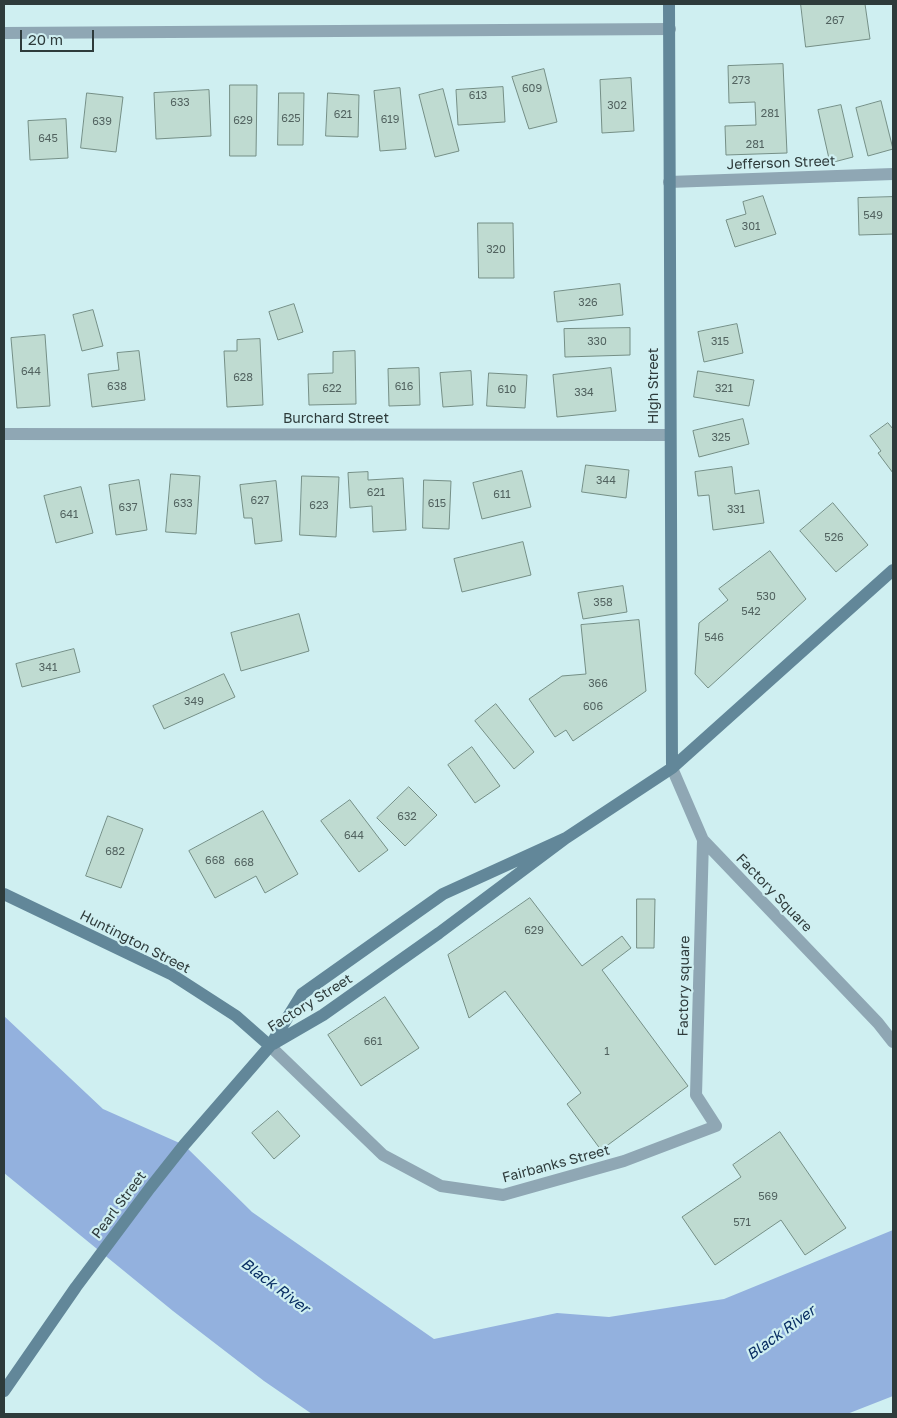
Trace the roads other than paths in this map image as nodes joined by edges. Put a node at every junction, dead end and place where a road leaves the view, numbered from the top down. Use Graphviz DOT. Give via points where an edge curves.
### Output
graph roads {
  1 [pos="669,4"];
  2 [pos="670,29"];
  3 [pos="4,33"];
  4 [pos="893,174"];
  5 [pos="669,182"];
  6 [pos="4,434"];
  7 [pos="669,435"];
  8 [pos="893,570"];
  9 [pos="672,768"];
  10 [pos="566,838"];
  11 [pos="703,840"];
  12 [pos="4,894"];
  13 [pos="893,1042"];
  14 [pos="270,1046"];
  15 [pos="716,1126"];
  16 [pos="4,1391"];
  1 -- 2 [label="main road, High Street"];
  2 -- 3 [label="street"];
  2 -- 5 [label="main road, High Street"];
  4 -- 5 [label="street, Jefferson Street"];
  5 -- 7 [label="main road, High Street"];
  6 -- 7 [label="street, Burchard Street"];
  7 -- 9 [label="main road, High Street"];
  8 -- 9 [label="main road, Factory Street"];
  9 -- 10 [label="main road, Factory Street"];
  9 -- 11 [label="street, Factory Square"];
  10 -- 14 [label="main road, Factory Street" via="338,1004"];
  10 -- 14 [label="main road, Factory Street" via="443,894 302,994"];
  11 -- 13 [label="street, Factory Square"];
  11 -- 15 [label="street, Factory square" via="696,1095"];
  12 -- 14 [label="main road, Huntington Street" via="171,974 236,1016"];
  14 -- 15 [label="street, Fairbanks Street" via="383,1155 441,1186 503,1195 624,1161"];
  14 -- 16 [label="main road, Pearl Street" via="161,1174 76,1286"];
}
